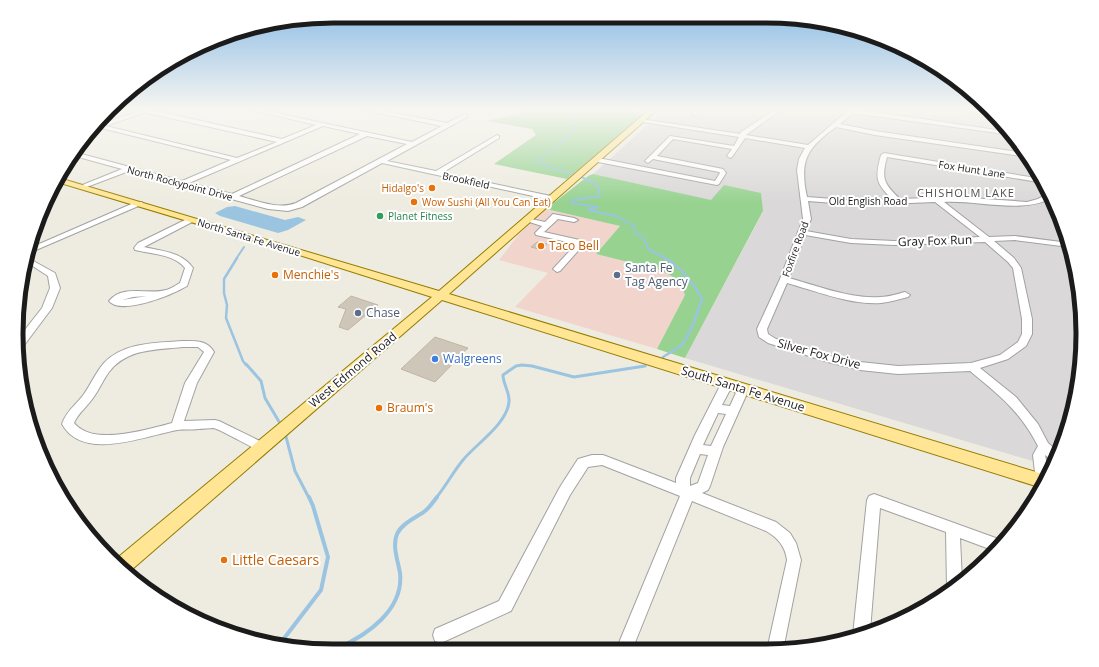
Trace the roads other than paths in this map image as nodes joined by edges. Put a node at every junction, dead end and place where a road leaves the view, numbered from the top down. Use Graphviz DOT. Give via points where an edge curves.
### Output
graph roads {
  1 [pos="156,140"];
  2 [pos="278,140"];
  3 [pos="353,140"];
  4 [pos="395,140"];
  5 [pos="421,140"];
  6 [pos="492,140"];
  7 [pos="621,140"];
  8 [pos="669,140"];
  9 [pos="690,140"];
  10 [pos="740,140"];
  11 [pos="774,140"];
  12 [pos="815,140"];
  13 [pos="924,140"];
  14 [pos="282,141"];
  15 [pos="414,144"];
  16 [pos="810,146"];
  17 [pos="736,148"];
  18 [pos="1019,154"];
  19 [pos="79,156"];
  20 [pos="730,156"];
  21 [pos="652,157"];
  22 [pos="237,160"];
  23 [pos="598,160"];
  24 [pos="380,162"];
  25 [pos="641,168"];
  26 [pos="132,170"];
  27 [pos="437,173"];
  28 [pos="1035,180"];
  29 [pos="63,181"];
  30 [pos="183,183"];
  31 [pos="86,188"];
  32 [pos="232,197"];
  33 [pos="552,198"];
  34 [pos="1045,198"];
  35 [pos="805,199"];
  36 [pos="937,200"];
  37 [pos="898,201"];
  38 [pos="135,203"];
  39 [pos="527,220"];
  40 [pos="574,220"];
  41 [pos="195,221"];
  42 [pos="547,225"];
  43 [pos="801,232"];
  44 [pos="987,239"];
  45 [pos="37,242"];
  46 [pos="1063,244"];
  47 [pos="35,249"];
  48 [pos="32,262"];
  49 [pos="557,269"];
  50 [pos="784,279"];
  51 [pos="169,292"];
  52 [pos="906,295"];
  53 [pos="440,296"];
  54 [pos="763,335"];
  55 [pos="23,339"];
  56 [pos="972,367"];
  57 [pos="727,384"];
  58 [pos="743,389"];
  59 [pos="714,409"];
  60 [pos="734,410"];
  61 [pos="176,426"];
  62 [pos="1044,446"];
  63 [pos="262,447"];
  64 [pos="696,448"];
  65 [pos="715,452"];
  66 [pos="1051,453"];
  67 [pos="1042,474"];
  68 [pos="1039,480"];
  69 [pos="688,494"];
  70 [pos="953,529"];
  71 [pos="994,544"];
  72 [pos="125,563"];
  73 [pos="955,580"];
  74 [pos="862,629"];
  75 [pos="441,635"];
  76 [pos="776,643"];
  77 [pos="626,644"];
  1 -- 22 [label="street"];
  2 -- 14 [label="street"];
  3 -- 32 [label="street"];
  4 -- 15 [label="street"];
  5 -- 15 [label="street"];
  6 -- 27 [label="street"];
  7 -- 23 [label="main road, West Edmond Road"];
  8 -- 21 [label="street"];
  9 -- 17 [label="street"];
  10 -- 17 [label="street"];
  11 -- 16 [label="street"];
  12 -- 16 [label="street, Foxfire Road"];
  13 -- 18 [label="street"];
  14 -- 22 [label="street"];
  15 -- 24 [label="street"];
  16 -- 35 [label="street, Foxfire Road" via="800,172"];
  17 -- 20 [label="street"];
  19 -- 26 [label="street, North Rockypoint Drive"];
  21 -- 25 [label="street"];
  21 -- 25 [label="street" via="721,170 723,173 717,183"];
  22 -- 30 [label="street"];
  23 -- 25 [label="street"];
  23 -- 33 [label="main road, West Edmond Road"];
  24 -- 27 [label="street, Brookfield"];
  24 -- 32 [label="street, North Rockypoint Drive" via="288,209 278,209"];
  26 -- 30 [label="street, North Rockypoint Drive"];
  26 -- 31 [label="street"];
  27 -- 33 [label="street, Brookfield"];
  28 -- 37 [label="street, Fox Hunt Lane" via="884,155 880,183"];
  29 -- 31 [label="main road, North Santa Fe Avenue"];
  30 -- 32 [label="street, North Rockypoint Drive"];
  31 -- 38 [label="main road, North Santa Fe Avenue"];
  33 -- 39 [label="main road, West Edmond Road"];
  34 -- 36 [label="street, Old English Road" via="1027,204"];
  35 -- 37 [label="street, Old English Road" via="859,203"];
  35 -- 43 [label="street, Foxfire Road" via="807,219"];
  36 -- 37 [label="street, Old English Road"];
  36 -- 44 [label="street, Silver Fox Drive"];
  38 -- 41 [label="main road, North Santa Fe Avenue"];
  38 -- 45 [label="street"];
  38 -- 47 [label="street"];
  39 -- 42 [label="street"];
  39 -- 53 [label="main road, West Edmond Road"];
  40 -- 42 [label="street" via="556,216"];
  41 -- 51 [label="street" via="143,249 187,264 189,268 184,284"];
  41 -- 53 [label="main road, North Santa Fe Avenue"];
  42 -- 49 [label="street" via="538,233 581,243"];
  43 -- 44 [label="street, Gray Fox Run" via="851,241 894,243"];
  43 -- 50 [label="street, Foxfire Road"];
  44 -- 46 [label="street, Gray Fox Run" via="1030,239"];
  44 -- 56 [label="street, Silver Fox Drive" via="1017,268 1028,320 1027,334 1022,344 1004,357"];
  48 -- 55 [label="street" via="52,275 55,288 47,308"];
  50 -- 52 [label="street" via="872,300 886,300"];
  50 -- 54 [label="street, Foxfire Road" via="762,329"];
  51 -- 51 [label="street" via="128,295 114,301 142,301"];
  53 -- 57 [label="main road, South Santa Fe Avenue"];
  53 -- 63 [label="main road, West Edmond Road"];
  54 -- 56 [label="street, Silver Fox Drive" via="785,346 860,366 898,370"];
  56 -- 62 [label="street" via="1012,400 1034,427"];
  57 -- 58 [label="main road, South Santa Fe Avenue"];
  57 -- 59 [label="street"];
  58 -- 60 [label="street"];
  58 -- 68 [label="main road, South Santa Fe Avenue"];
  59 -- 60 [label="street"];
  59 -- 64 [label="street"];
  60 -- 65 [label="street"];
  61 -- 61 [label="street" via="191,383 209,352 206,347 199,344 127,352 108,365 87,398 70,416 68,424 72,430 90,439 135,435"];
  61 -- 63 [label="street" via="215,424"];
  62 -- 66 [label="street"];
  62 -- 67 [label="street" via="1039,455"];
  63 -- 72 [label="main road, West Edmond Road"];
  64 -- 65 [label="street"];
  64 -- 69 [label="street" via="683,478 683,486"];
  65 -- 69 [label="street" via="703,486"];
  69 -- 75 [label="street" via="603,460 583,463 565,491 505,606"];
  69 -- 76 [label="street" via="773,528 780,532 793,549 794,560"];
  69 -- 77 [label="street"];
  70 -- 71 [label="street"];
  70 -- 73 [label="street"];
  70 -- 74 [label="street" via="874,500"];
}
